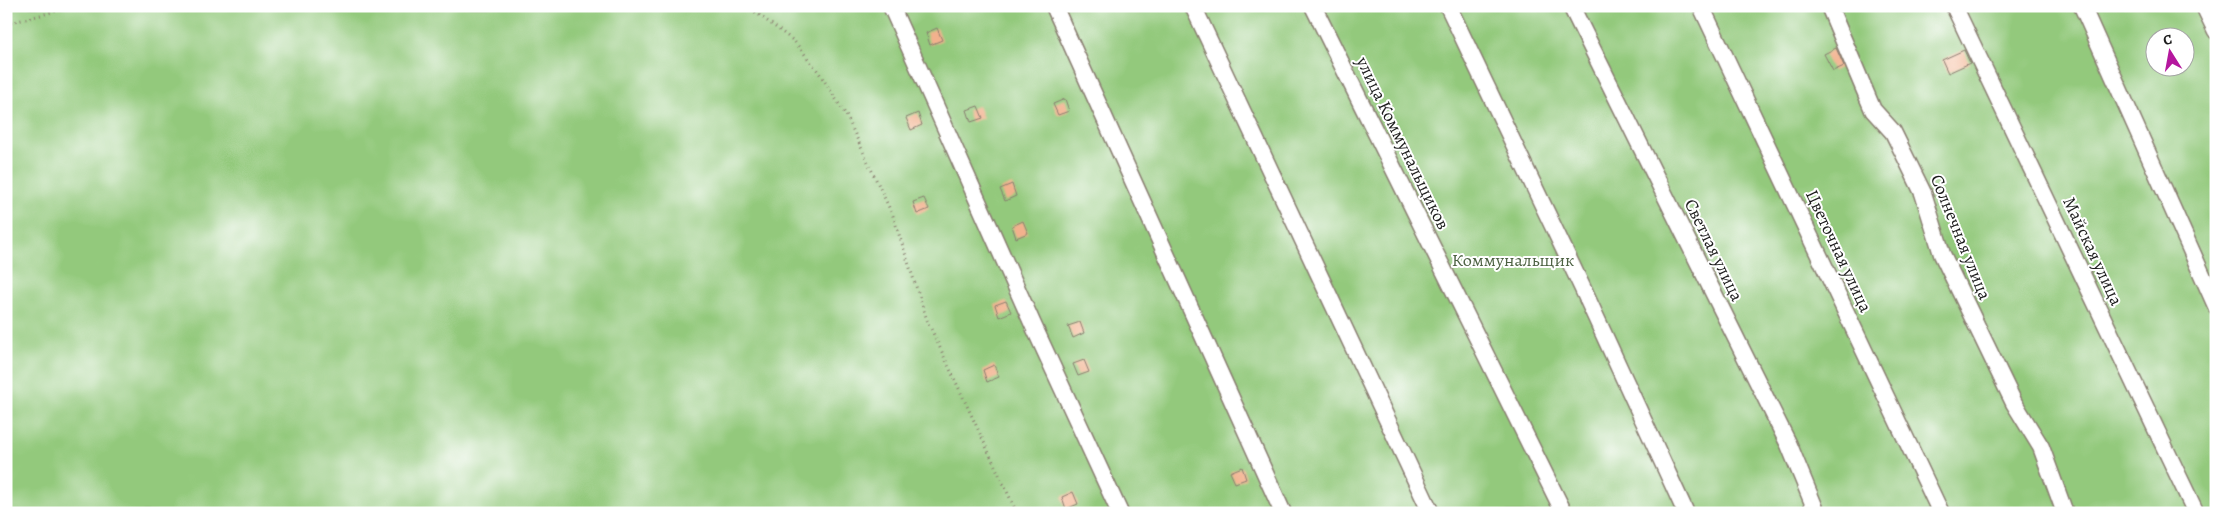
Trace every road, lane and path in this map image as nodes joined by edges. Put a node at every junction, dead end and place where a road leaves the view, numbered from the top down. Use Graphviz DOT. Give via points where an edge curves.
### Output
graph roads {
  1 [pos="76,6"];
  2 [pos="747,6"];
  3 [pos="891,6"];
  4 [pos="1054,6"];
  5 [pos="1193,6"];
  6 [pos="1313,6"];
  7 [pos="1448,6"];
  8 [pos="1572,6"];
  9 [pos="1701,6"];
  10 [pos="1828,6"];
  11 [pos="1954,6"];
  12 [pos="2082,6"];
  13 [pos="2204,6"];
  14 [pos="6,24"];
  15 [pos="2216,31"];
  16 [pos="2216,306"];
  17 [pos="1017,513"];
  18 [pos="1120,513"];
  19 [pos="1283,513"];
  20 [pos="1431,513"];
  21 [pos="1564,513"];
  22 [pos="1686,513"];
  23 [pos="1817,513"];
  24 [pos="1941,513"];
  25 [pos="2065,513"];
  26 [pos="2196,513"];
  1 -- 14 [label="path"];
  2 -- 17 [label="path" via="794,41 818,70 846,115 893,216 927,320"];
  3 -- 18 [label="street"];
  4 -- 19 [label="street"];
  5 -- 20 [label="street"];
  6 -- 21 [label="street, улица Коммунальщиков"];
  7 -- 22 [label="street"];
  8 -- 23 [label="street, Светлая улица" via="1788,445"];
  9 -- 24 [label="street, Цветочная улица"];
  10 -- 25 [label="street, Солнечная улица" via="1873,110 1893,132 1923,193 1942,254 2014,403 2041,447"];
  11 -- 26 [label="street, Майская улица"];
  12 -- 16 [label="street"];
  13 -- 15 [label="street"];
}
